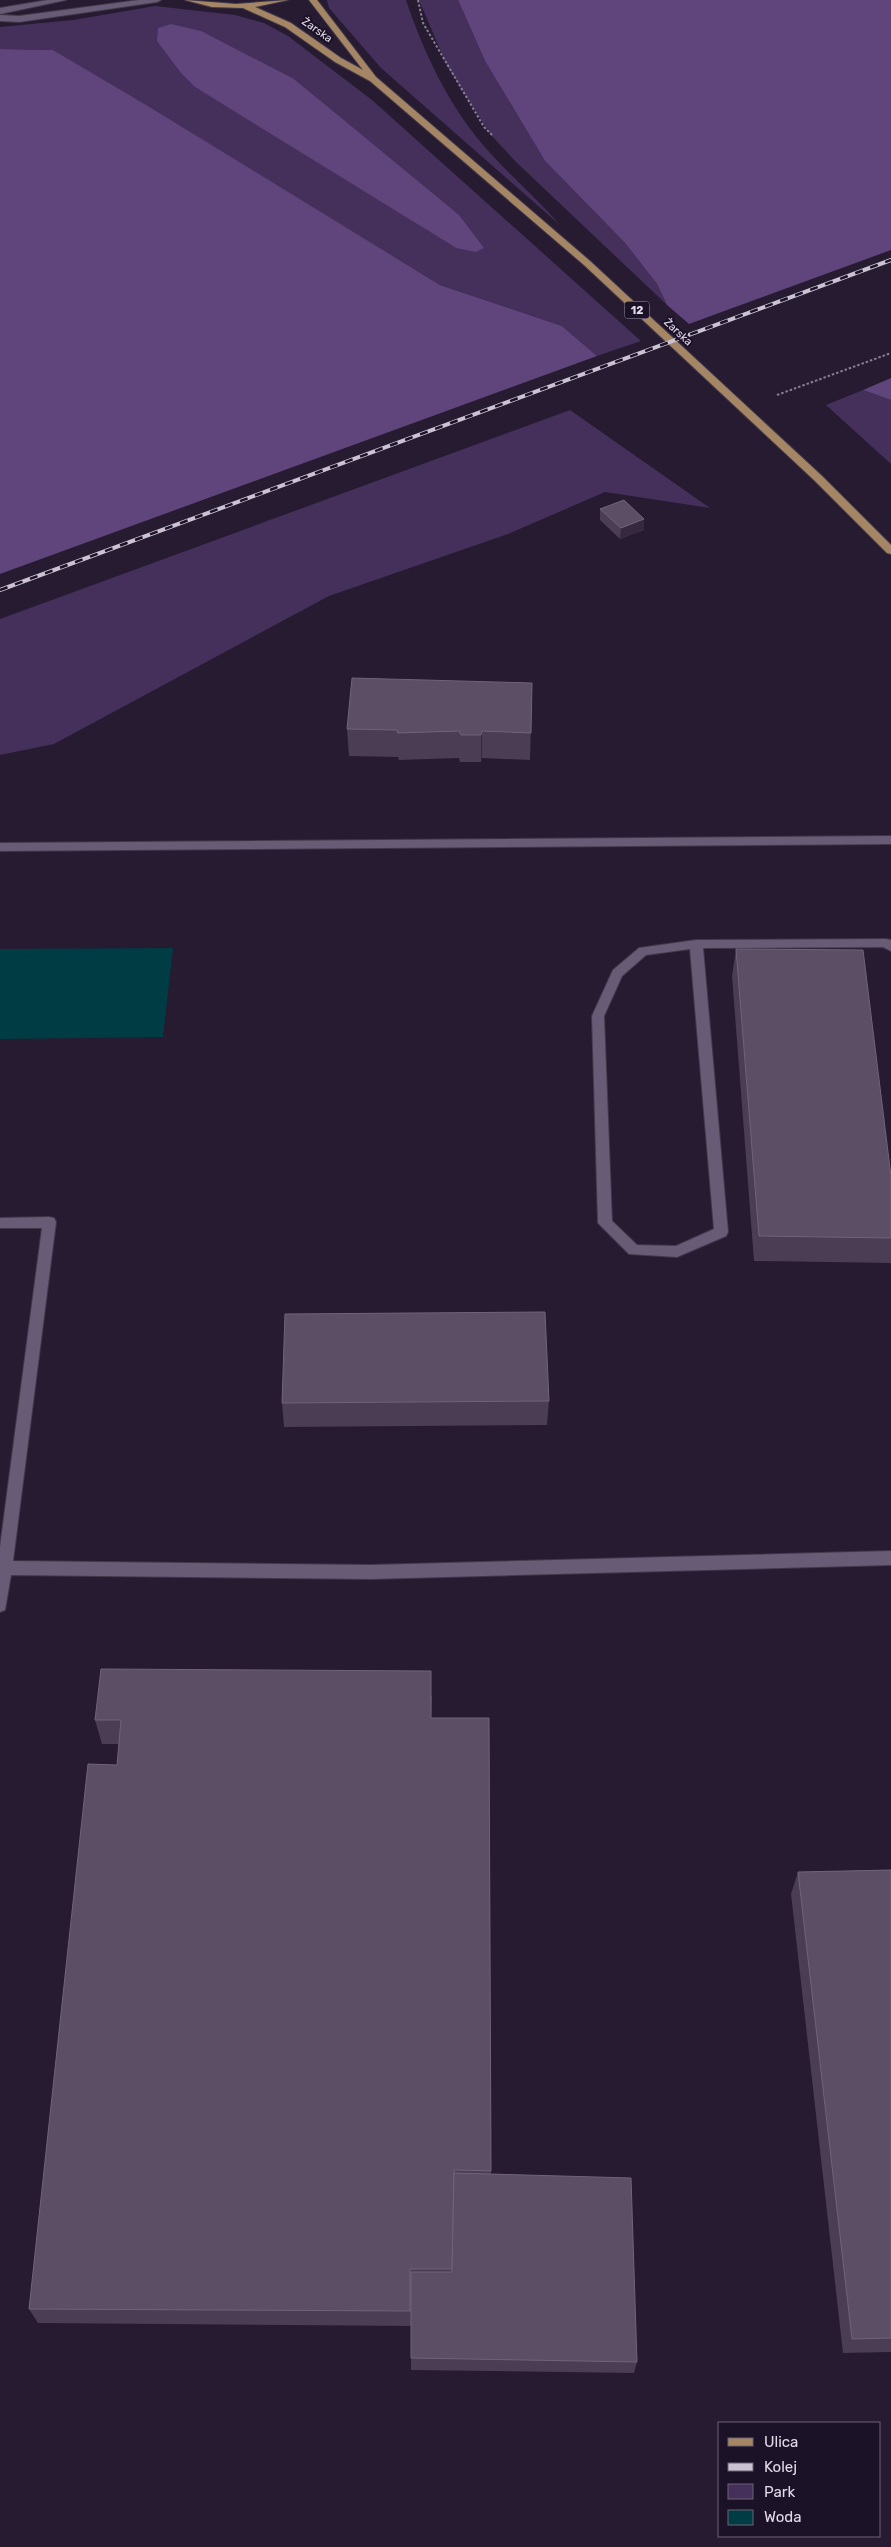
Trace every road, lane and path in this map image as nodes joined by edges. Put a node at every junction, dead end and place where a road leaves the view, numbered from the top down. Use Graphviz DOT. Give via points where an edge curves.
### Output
graph roads {
  1 [pos="62,0"];
  2 [pos="157,0"];
  3 [pos="189,0"];
  4 [pos="284,0"];
  5 [pos="313,0"];
  6 [pos="418,0"];
  7 [pos="245,6"];
  8 [pos="0,11"];
  9 [pos="0,18"];
  10 [pos="374,79"];
  11 [pos="498,140"];
  12 [pos="891,352"];
  13 [pos="742,409"];
  14 [pos="891,551"];
  15 [pos="891,840"];
  16 [pos="0,847"];
  17 [pos="696,944"];
  18 [pos="891,947"];
  19 [pos="0,1223"];
  20 [pos="891,1558"];
  21 [pos="5,1568"];
  22 [pos="0,1605"];
  1 -- 8 [label="street"];
  2 -- 9 [label="street" via="19,19"];
  3 -- 7 [label="main road" via="210,5"];
  4 -- 7 [label="main road"];
  5 -- 10 [label="main road, Żarska / 12"];
  6 -- 11 [label="path" via="423,23 484,127"];
  7 -- 10 [label="main road, Żarska" via="288,24 338,60"];
  10 -- 13 [label="main road, Żarska / 12" via="587,263"];
  12 -- 13 [label="path"];
  13 -- 14 [label="main road, Żarska / 12"];
  15 -- 16 [label="street"];
  17 -- 17 [label="street" via="721,1232 677,1252 634,1250 605,1223 598,1016 617,973 643,951"];
  17 -- 18 [label="street" via="886,943"];
  19 -- 21 [label="street" via="49,1222"];
  20 -- 21 [label="street" via="371,1572"];
  21 -- 22 [label="street"];
}
